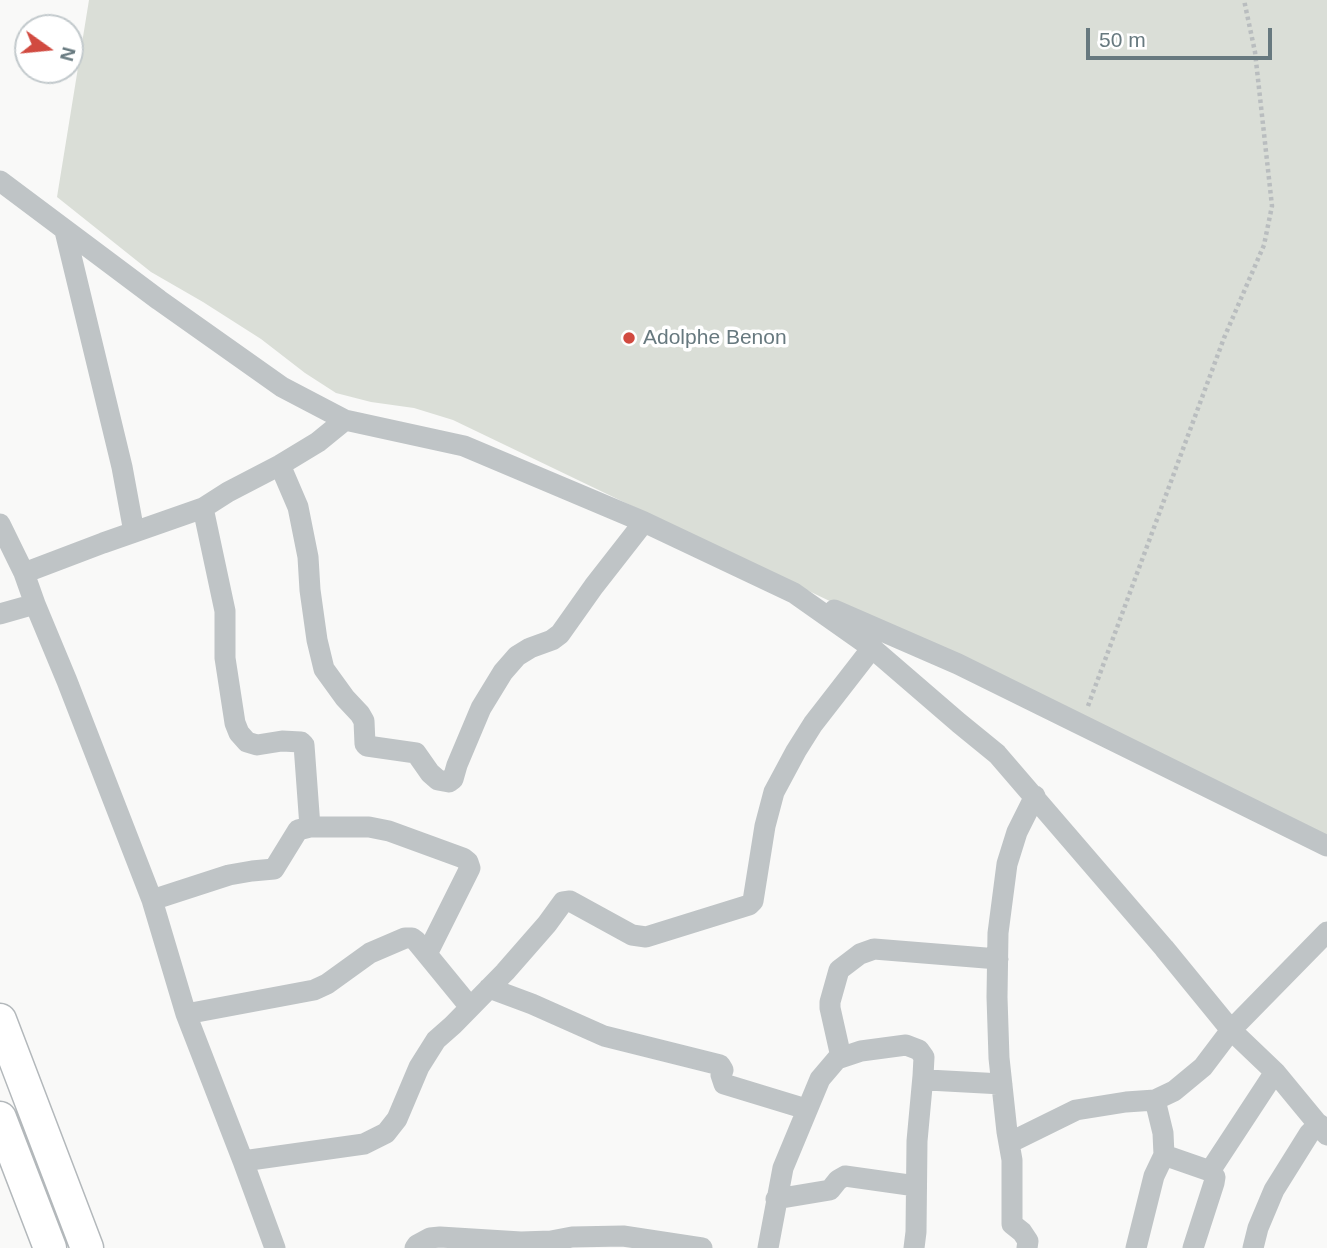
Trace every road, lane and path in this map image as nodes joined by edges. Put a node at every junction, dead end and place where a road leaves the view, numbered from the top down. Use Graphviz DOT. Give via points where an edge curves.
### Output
graph roads {
  1 [pos="1244,0"];
  2 [pos="0,181"];
  3 [pos="65,231"];
  4 [pos="345,420"];
  5 [pos="280,465"];
  6 [pos="203,508"];
  7 [pos="644,522"];
  8 [pos="0,524"];
  9 [pos="134,532"];
  10 [pos="24,573"];
  11 [pos="794,593"];
  12 [pos="35,604"];
  13 [pos="0,614"];
  14 [pos="872,648"];
  15 [pos="1081,724"];
  16 [pos="1034,796"];
  17 [pos="310,827"];
  18 [pos="1327,846"];
  19 [pos="152,900"];
  20 [pos="1327,932"];
  21 [pos="427,954"];
  22 [pos="998,959"];
  23 [pos="489,988"];
  24 [pos="470,1007"];
  25 [pos="186,1014"];
  26 [pos="0,1020"];
  27 [pos="1231,1030"];
  28 [pos="841,1057"];
  29 [pos="1275,1072"];
  30 [pos="923,1076"];
  31 [pos="1002,1084"];
  32 [pos="1154,1100"];
  33 [pos="806,1109"];
  34 [pos="0,1118"];
  35 [pos="1323,1130"];
  36 [pos="1009,1143"];
  37 [pos="1164,1155"];
  38 [pos="243,1161"];
  39 [pos="1210,1171"];
  40 [pos="916,1186"];
  41 [pos="776,1199"];
  42 [pos="50,1248"];
  43 [pos="87,1248"];
  44 [pos="275,1248"];
  45 [pos="415,1248"];
  46 [pos="702,1248"];
  47 [pos="768,1248"];
  48 [pos="914,1248"];
  49 [pos="1027,1248"];
  50 [pos="1136,1248"];
  51 [pos="1193,1248"];
  52 [pos="1254,1248"];
  1 -- 15 [label="path" via="1255,52 1272,206 1264,245 1224,338"];
  2 -- 3 [label="street"];
  3 -- 4 [label="street" via="282,387"];
  3 -- 9 [label="street"];
  4 -- 5 [label="street"];
  4 -- 7 [label="street" via="464,446"];
  5 -- 6 [label="street"];
  5 -- 7 [label="street" via="298,507 324,669 364,721 367,746 416,753 430,773 449,782 481,708 503,672 516,656 560,634"];
  6 -- 9 [label="street"];
  6 -- 17 [label="street" via="225,611 225,658 235,723 247,742 304,745"];
  7 -- 11 [label="street"];
  8 -- 10 [label="street"];
  9 -- 10 [label="street"];
  10 -- 12 [label="street"];
  11 -- 14 [label="street"];
  11 -- 15 [label="street" via="958,664"];
  12 -- 13 [label="street"];
  12 -- 19 [label="street"];
  14 -- 16 [label="street" via="997,754"];
  14 -- 23 [label="street" via="813,724 774,792 749,905 646,937 632,935 570,901 563,902"];
  15 -- 18 [label="street"];
  16 -- 22 [label="street" via="1007,864"];
  16 -- 27 [label="street"];
  17 -- 19 [label="street" via="298,830 274,869 229,875"];
  17 -- 21 [label="street" via="388,831 468,862 470,868"];
  19 -- 25 [label="street"];
  20 -- 27 [label="street"];
  21 -- 24 [label="street"];
  21 -- 25 [label="street" via="412,938 405,938 370,953 314,990"];
  22 -- 28 [label="street" via="874,949 860,954 839,970 830,1002"];
  22 -- 31 [label="street"];
  23 -- 24 [label="street"];
  23 -- 33 [label="street" via="604,1036 720,1065 724,1084"];
  24 -- 38 [label="street" via="436,1040 386,1133 364,1144"];
  25 -- 38 [label="street"];
  26 -- 43 [label="main road"];
  27 -- 29 [label="street"];
  27 -- 32 [label="street" via="1203,1067 1174,1091"];
  28 -- 30 [label="street" via="906,1045 924,1057"];
  28 -- 33 [label="street" via="820,1079"];
  29 -- 35 [label="street"];
  29 -- 39 [label="street"];
  30 -- 31 [label="street"];
  30 -- 40 [label="street"];
  31 -- 36 [label="street"];
  32 -- 36 [label="street" via="1076,1110"];
  32 -- 37 [label="street"];
  33 -- 41 [label="street"];
  34 -- 42 [label="main road"];
  35 -- 52 [label="street" via="1309,1134 1273,1189"];
  36 -- 49 [label="street" via="1012,1224 1028,1241"];
  37 -- 39 [label="street"];
  37 -- 50 [label="street" via="1154,1175"];
  38 -- 44 [label="street"];
  39 -- 51 [label="street" via="1214,1183"];
  40 -- 41 [label="street" via="845,1176 830,1190"];
  40 -- 48 [label="street"];
  41 -- 47 [label="street"];
  45 -- 46 [label="street" via="440,1237 521,1242 623,1236"];
}
